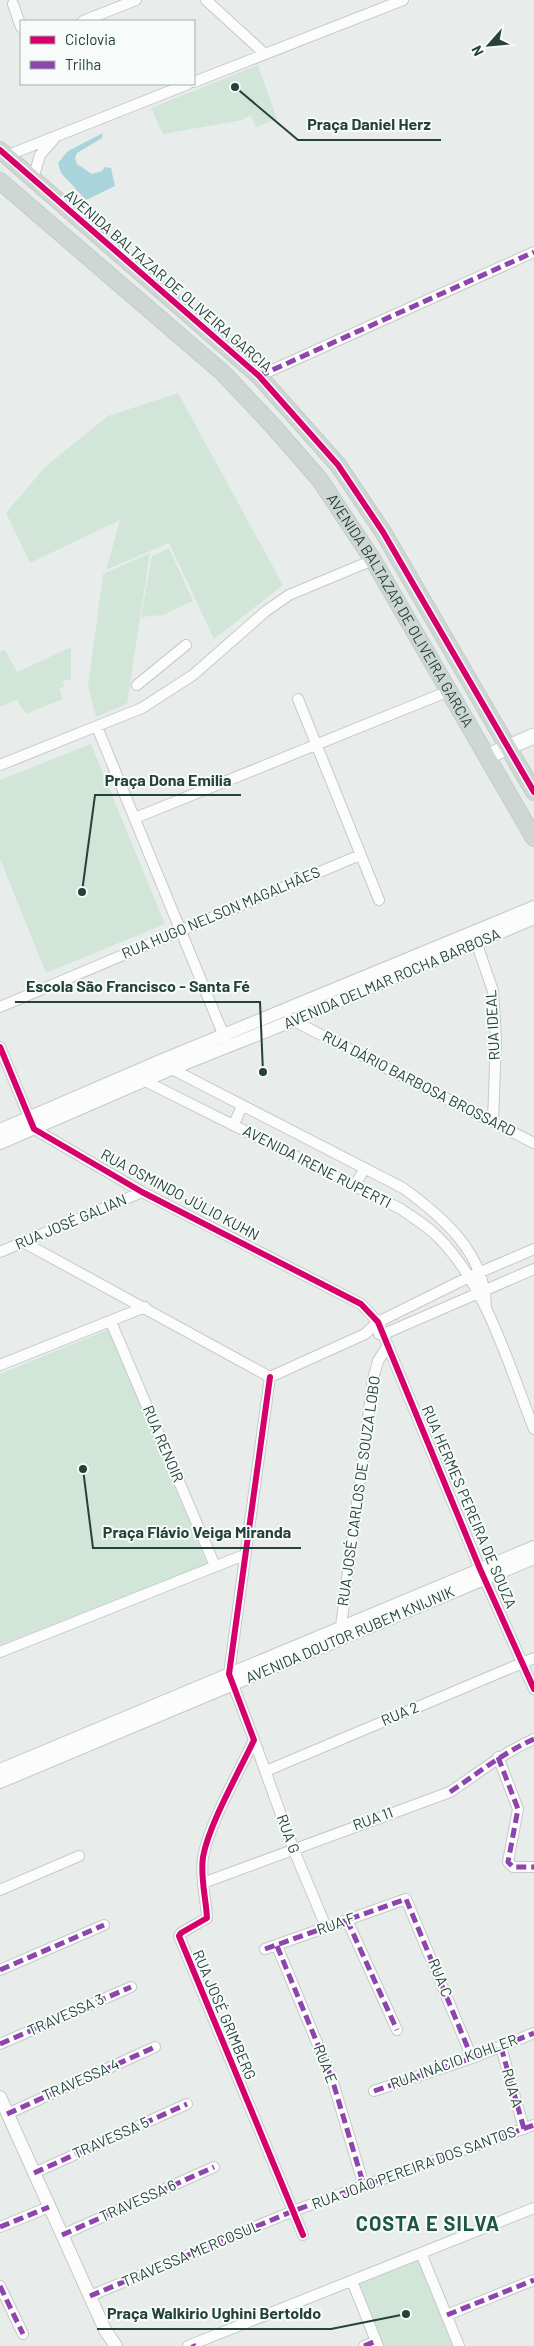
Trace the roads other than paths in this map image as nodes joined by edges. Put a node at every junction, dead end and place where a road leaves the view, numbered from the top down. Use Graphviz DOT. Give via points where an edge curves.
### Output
graph roads {
  1 [pos="136,0"];
  2 [pos="206,0"];
  3 [pos="403,0"];
  4 [pos="13,4"];
  5 [pos="86,20"];
  6 [pos="20,24"];
  7 [pos="265,54"];
  8 [pos="195,82"];
  9 [pos="185,85"];
  10 [pos="57,135"];
  11 [pos="3,153"];
  12 [pos="33,179"];
  13 [pos="0,182"];
  14 [pos="534,252"];
  15 [pos="259,376"];
  16 [pos="373,560"];
  17 [pos="186,645"];
  18 [pos="137,685"];
  19 [pos="450,690"];
  20 [pos="298,699"];
  21 [pos="97,727"];
  22 [pos="534,736"];
  23 [pos="316,744"];
  24 [pos="507,746"];
  25 [pos="488,756"];
  26 [pos="0,765"];
  27 [pos="534,792"];
  28 [pos="135,818"];
  29 [pos="534,838"];
  30 [pos="360,855"];
  31 [pos="379,900"];
  32 [pos="534,907"];
  33 [pos="534,918"];
  34 [pos="179,930"];
  35 [pos="474,937"];
  36 [pos="0,1007"];
  37 [pos="277,1013"];
  38 [pos="294,1020"];
  39 [pos="226,1042"];
  40 [pos="0,1047"];
  41 [pos="158,1062"];
  42 [pos="171,1069"];
  43 [pos="129,1075"];
  44 [pos="145,1081"];
  45 [pos="242,1106"];
  46 [pos="493,1122"];
  47 [pos="32,1124"];
  48 [pos="234,1124"];
  49 [pos="0,1130"];
  50 [pos="0,1143"];
  51 [pos="534,1143"];
  52 [pos="365,1168"];
  53 [pos="355,1185"];
  54 [pos="142,1192"];
  55 [pos="23,1242"];
  56 [pos="534,1249"];
  57 [pos="0,1252"];
  58 [pos="534,1269"];
  59 [pos="480,1272"];
  60 [pos="469,1277"];
  61 [pos="481,1292"];
  62 [pos="145,1307"];
  63 [pos="111,1322"];
  64 [pos="378,1322"];
  65 [pos="365,1334"];
  66 [pos="384,1334"];
  67 [pos="388,1345"];
  68 [pos="0,1365"];
  69 [pos="270,1377"];
  70 [pos="534,1429"];
  71 [pos="534,1547"];
  72 [pos="244,1555"];
  73 [pos="534,1558"];
  74 [pos="215,1566"];
  75 [pos="483,1574"];
  76 [pos="340,1634"];
  77 [pos="0,1652"];
  78 [pos="534,1658"];
  79 [pos="522,1662"];
  80 [pos="231,1679"];
  81 [pos="534,1689"];
  82 [pos="97,1735"];
  83 [pos="534,1739"];
  84 [pos="254,1740"];
  85 [pos="498,1757"];
  86 [pos="0,1770"];
  87 [pos="266,1771"];
  88 [pos="0,1782"];
  89 [pos="293,1848"];
  90 [pos="79,1856"];
  91 [pos="534,1867"];
  92 [pos="203,1882"];
  93 [pos="0,1890"];
  94 [pos="406,1899"];
  95 [pos="347,1920"];
  96 [pos="104,1925"];
  97 [pos="326,1927"];
  98 [pos="277,1946"];
  99 [pos="265,1949"];
  100 [pos="0,1970"];
  101 [pos="131,1987"];
  102 [pos="396,2030"];
  103 [pos="534,2033"];
  104 [pos="0,2044"];
  105 [pos="154,2047"];
  106 [pos="501,2047"];
  107 [pos="472,2058"];
  108 [pos="374,2091"];
  109 [pos="0,2097"];
  110 [pos="187,2104"];
  111 [pos="7,2114"];
  112 [pos="534,2125"];
  113 [pos="524,2129"];
  114 [pos="214,2167"];
  115 [pos="34,2173"];
  116 [pos="364,2186"];
  117 [pos="49,2207"];
  118 [pos="534,2208"];
  119 [pos="293,2211"];
  120 [pos="0,2227"];
  121 [pos="62,2234"];
  122 [pos="303,2235"];
  123 [pos="421,2253"];
  124 [pos="352,2280"];
  125 [pos="534,2280"];
  126 [pos="0,2286"];
  127 [pos="90,2296"];
  128 [pos="446,2315"];
  129 [pos="105,2330"];
  130 [pos="23,2334"];
  131 [pos="377,2344"];
  132 [pos="192,2345"];
  133 [pos="108,2346"];
  134 [pos="116,2346"];
  135 [pos="364,2346"];
  136 [pos="459,2346"];
  1 -- 5 [label="street"];
  2 -- 7 [label="street"];
  3 -- 7 [label="street"];
  4 -- 6 [label="street"];
  7 -- 8 [label="street"];
  9 -- 10 [label="street"];
  10 -- 11 [label="street"];
  10 -- 12 [label="street" via="40,154"];
  11 -- 12 [label="main road, AVENIDA BALTAZAR DE OLIVEIRA GARCIA"];
  12 -- 15 [label="main road, AVENIDA BALTAZAR DE OLIVEIRA GARCIA"];
  13 -- 16 [label="main road, AVENIDA BALTAZAR DE OLIVEIRA GARCIA" via="222,373 274,426 320,480"];
  14 -- 15 [label="street"];
  15 -- 24 [label="main road, AVENIDA BALTAZAR DE OLIVEIRA GARCIA" via="338,465 383,532"];
  16 -- 19 [label="main road, AVENIDA BALTAZAR DE OLIVEIRA GARCIA"];
  16 -- 21 [label="street" via="289,595 193,675 142,708"];
  17 -- 18 [label="street"];
  19 -- 23 [label="street"];
  19 -- 25 [label="main road, AVENIDA BALTAZAR DE OLIVEIRA GARCIA"];
  20 -- 23 [label="street"];
  21 -- 26 [label="street"];
  21 -- 28 [label="street"];
  22 -- 24 [label="main road"];
  23 -- 28 [label="street"];
  23 -- 30 [label="street"];
  24 -- 25 [label="main road"];
  24 -- 27 [label="main road, AVENIDA BALTAZAR DE OLIVEIRA GARCIA"];
  25 -- 29 [label="main road, AVENIDA BALTAZAR DE OLIVEIRA GARCIA"];
  28 -- 34 [label="street"];
  30 -- 31 [label="street"];
  30 -- 34 [label="street, RUA HUGO NELSON MAGALHÃES"];
  32 -- 35 [label="street, AVENIDA DELMAR ROCHA BARBOSA"];
  33 -- 35 [label="street, AVENIDA DELMAR ROCHA BARBOSA"];
  34 -- 36 [label="street, RUA HUGO NELSON MAGALHÃES"];
  34 -- 39 [label="street"];
  35 -- 37 [label="street, AVENIDA DELMAR ROCHA BARBOSA"];
  35 -- 38 [label="street, AVENIDA DELMAR ROCHA BARBOSA"];
  35 -- 46 [label="street, RUA IDEAL" via="492,990 496,1039"];
  37 -- 38 [label="street, RUA DÁRIO BARBOSA BROSSARD"];
  37 -- 39 [label="street, AVENIDA DELMAR ROCHA BARBOSA"];
  38 -- 39 [label="street, AVENIDA DELMAR ROCHA BARBOSA"];
  38 -- 46 [label="street, RUA DÁRIO BARBOSA BROSSARD"];
  39 -- 41 [label="street, AVENIDA DELMAR ROCHA BARBOSA"];
  39 -- 42 [label="street, AVENIDA DELMAR ROCHA BARBOSA"];
  40 -- 47 [label="street"];
  41 -- 42 [label="street, AVENIDA IRENE RUPERTI"];
  41 -- 43 [label="street, AVENIDA DELMAR ROCHA BARBOSA"];
  42 -- 44 [label="street, AVENIDA DELMAR ROCHA BARBOSA"];
  42 -- 45 [label="street, AVENIDA IRENE RUPERTI"];
  43 -- 44 [label="street, AVENIDA IRENE RUPERTI"];
  43 -- 47 [label="street, AVENIDA DELMAR ROCHA BARBOSA"];
  44 -- 47 [label="street, AVENIDA DELMAR ROCHA BARBOSA"];
  44 -- 48 [label="street, AVENIDA IRENE RUPERTI"];
  45 -- 48 [label="street"];
  45 -- 52 [label="street, AVENIDA IRENE RUPERTI"];
  46 -- 51 [label="street, RUA DÁRIO BARBOSA BROSSARD"];
  47 -- 49 [label="street, AVENIDA DELMAR ROCHA BARBOSA"];
  47 -- 50 [label="street, AVENIDA DELMAR ROCHA BARBOSA"];
  47 -- 54 [label="street, RUA OSMINDO JÚLIO KUHN"];
  48 -- 53 [label="street, AVENIDA IRENE RUPERTI"];
  52 -- 53 [label="street"];
  52 -- 59 [label="street, AVENIDA IRENE RUPERTI" via="403,1188 444,1220"];
  53 -- 60 [label="street, AVENIDA IRENE RUPERTI" via="400,1208 437,1235"];
  54 -- 55 [label="street, RUA JOSÉ GALIAN"];
  54 -- 64 [label="street, RUA OSMINDO JÚLIO KUHN" via="361,1304"];
  55 -- 57 [label="street, RUA JOSÉ GALIAN"];
  55 -- 62 [label="street"];
  56 -- 59 [label="street"];
  58 -- 61 [label="street"];
  59 -- 60 [label="street"];
  59 -- 61 [label="street, AVENIDA IRENE RUPERTI"];
  60 -- 61 [label="street, AVENIDA IRENE RUPERTI"];
  60 -- 64 [label="street"];
  61 -- 66 [label="street"];
  61 -- 70 [label="street"];
  62 -- 63 [label="street"];
  62 -- 69 [label="street"];
  63 -- 68 [label="street"];
  63 -- 74 [label="street, RUA RENOIR"];
  64 -- 65 [label="street"];
  64 -- 66 [label="street, RUA OSMINDO JÚLIO KUHN"];
  65 -- 66 [label="street"];
  65 -- 69 [label="street"];
  66 -- 67 [label="street, RUA HERMES PEREIRA DE SOUZA"];
  67 -- 75 [label="street, RUA HERMES PEREIRA DE SOUZA"];
  67 -- 76 [label="street, RUA JOSÉ CARLOS DE SOUZA LOBO" via="378,1361 373,1379"];
  69 -- 72 [label="street"];
  71 -- 75 [label="street, AVENIDA DOUTOR RUBEM KNIJNIK"];
  72 -- 74 [label="street"];
  72 -- 80 [label="street"];
  73 -- 75 [label="street, AVENIDA DOUTOR RUBEM KNIJNIK"];
  74 -- 77 [label="street"];
  75 -- 76 [label="street, AVENIDA DOUTOR RUBEM KNIJNIK"];
  75 -- 79 [label="street, RUA HERMES PEREIRA DE SOUZA"];
  76 -- 80 [label="street, AVENIDA DOUTOR RUBEM KNIJNIK"];
  78 -- 79 [label="street, RUA 2"];
  79 -- 81 [label="street, RUA HERMES PEREIRA DE SOUZA"];
  79 -- 87 [label="street, RUA 2"];
  80 -- 82 [label="street, AVENIDA DOUTOR RUBEM KNIJNIK"];
  80 -- 84 [label="street"];
  82 -- 86 [label="street, AVENIDA DOUTOR RUBEM KNIJNIK"];
  82 -- 88 [label="street, AVENIDA DOUTOR RUBEM KNIJNIK"];
  83 -- 85 [label="street, RUA 11"];
  84 -- 87 [label="street, RUA G"];
  84 -- 92 [label="street, RUA JOSÉ GRIMBERG" via="210,1834 203,1857"];
  85 -- 89 [label="street, RUA 11" via="450,1792"];
  85 -- 91 [label="street" via="518,1809 508,1862 509,1865"];
  87 -- 89 [label="street, RUA G"];
  89 -- 92 [label="street, RUA 11"];
  89 -- 97 [label="street, RUA G"];
  90 -- 93 [label="street"];
  92 -- 119 [label="street, RUA JOSÉ GRIMBERG" via="207,1918 181,1933 180,1940"];
  94 -- 95 [label="street, RUA F"];
  94 -- 107 [label="street, RUA C"];
  95 -- 97 [label="street, RUA F"];
  95 -- 102 [label="street"];
  96 -- 100 [label="street"];
  97 -- 98 [label="street, RUA F"];
  98 -- 99 [label="street, RUA F"];
  98 -- 116 [label="street, RUA E" via="332,2079"];
  101 -- 104 [label="street, TRAVESSA 3"];
  103 -- 106 [label="street, RUA INÁCIO KOHLER"];
  105 -- 111 [label="street, TRAVESSA 4"];
  106 -- 107 [label="street, RUA INÁCIO KOHLER"];
  106 -- 113 [label="street, RUA A"];
  107 -- 108 [label="street, RUA INÁCIO KOHLER"];
  109 -- 111 [label="street"];
  110 -- 115 [label="street, TRAVESSA 5"];
  111 -- 115 [label="street"];
  112 -- 113 [label="street, RUA JOÃO PEREIRA DOS SANTOS"];
  113 -- 116 [label="street, RUA JOÃO PEREIRA DOS SANTOS"];
  114 -- 121 [label="street, TRAVESSA 6"];
  115 -- 117 [label="street"];
  116 -- 119 [label="street, RUA JOÃO PEREIRA DOS SANTOS"];
  117 -- 120 [label="street"];
  117 -- 121 [label="street"];
  118 -- 123 [label="street"];
  119 -- 122 [label="street, RUA JOSÉ GRIMBERG"];
  119 -- 127 [label="street, TRAVESSA MERCOSUL"];
  121 -- 127 [label="street"];
  123 -- 124 [label="street"];
  123 -- 128 [label="street"];
  124 -- 131 [label="street"];
  124 -- 132 [label="street"];
  125 -- 128 [label="street"];
  126 -- 130 [label="street"];
  127 -- 129 [label="street"];
  128 -- 136 [label="street"];
  129 -- 133 [label="street"];
  129 -- 134 [label="street"];
  131 -- 135 [label="street"];
}
